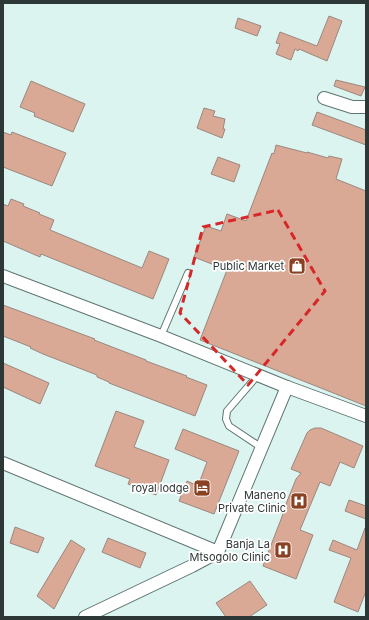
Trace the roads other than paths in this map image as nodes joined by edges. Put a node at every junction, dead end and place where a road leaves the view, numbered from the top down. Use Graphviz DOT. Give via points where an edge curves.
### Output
graph roads {
  1 [pos="324,98"];
  2 [pos="366,107"];
  3 [pos="188,273"];
  4 [pos="3,276"];
  5 [pos="161,336"];
  6 [pos="258,375"];
  7 [pos="287,388"];
  8 [pos="366,416"];
  9 [pos="262,448"];
  10 [pos="3,463"];
  11 [pos="218,552"];
  12 [pos="85,617"];
  1 -- 2 [label="street" via="352,107"];
  3 -- 5 [label="lane"];
  4 -- 5 [label="street"];
  5 -- 6 [label="street"];
  6 -- 7 [label="street"];
  6 -- 9 [label="lane" via="227,411 226,419 229,426"];
  7 -- 8 [label="street"];
  7 -- 9 [label="street"];
  9 -- 11 [label="street"];
  10 -- 11 [label="street"];
  11 -- 12 [label="street"];
}
